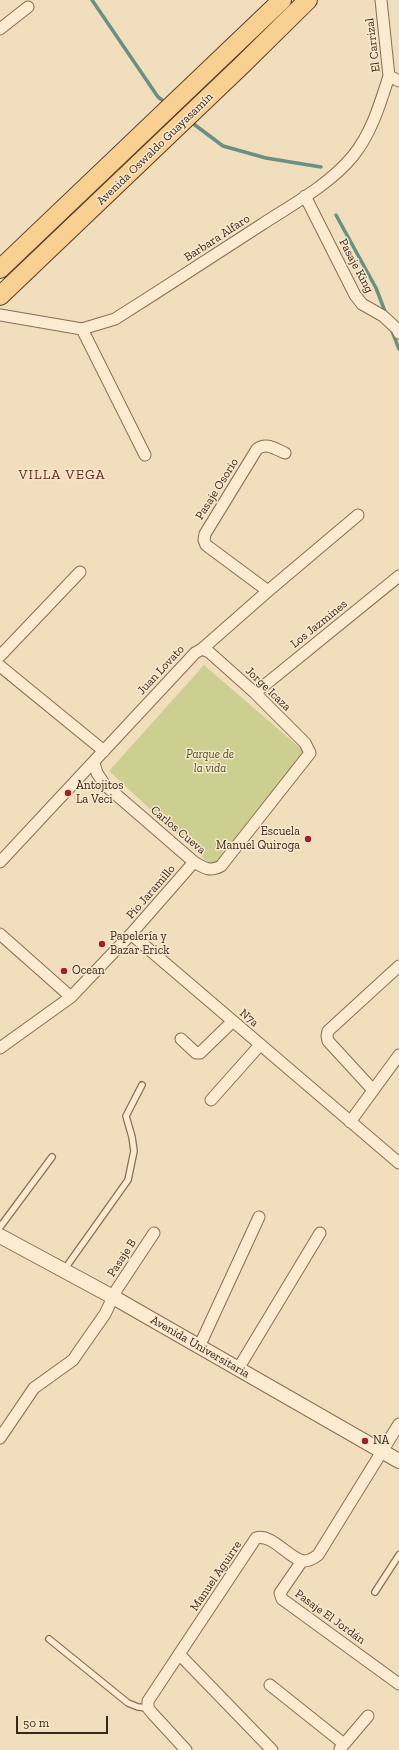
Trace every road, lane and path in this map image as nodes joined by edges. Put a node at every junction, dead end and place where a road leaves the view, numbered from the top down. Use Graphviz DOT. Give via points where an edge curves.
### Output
graph roads {
  1 [pos="282,0"];
  2 [pos="308,0"];
  3 [pos="381,0"];
  4 [pos="28,7"];
  5 [pos="0,29"];
  6 [pos="394,78"];
  7 [pos="306,196"];
  8 [pos="0,269"];
  9 [pos="0,296"];
  10 [pos="0,315"];
  11 [pos="82,329"];
  12 [pos="399,333"];
  13 [pos="285,453"];
  14 [pos="145,454"];
  15 [pos="358,515"];
  16 [pos="80,572"];
  17 [pos="399,576"];
  18 [pos="268,591"];
  19 [pos="202,649"];
  20 [pos="0,656"];
  21 [pos="0,666"];
  22 [pos="255,693"];
  23 [pos="104,751"];
  24 [pos="310,753"];
  25 [pos="94,763"];
  26 [pos="0,862"];
  27 [pos="194,862"];
  28 [pos="0,934"];
  29 [pos="132,934"];
  30 [pos="399,966"];
  31 [pos="71,997"];
  32 [pos="233,1022"];
  33 [pos="180,1039"];
  34 [pos="260,1045"];
  35 [pos="0,1048"];
  36 [pos="399,1056"];
  37 [pos="142,1085"];
  38 [pos="373,1090"];
  39 [pos="211,1100"];
  40 [pos="350,1122"];
  41 [pos="52,1157"];
  42 [pos="399,1163"];
  43 [pos="259,1217"];
  44 [pos="0,1226"];
  45 [pos="154,1233"];
  46 [pos="320,1233"];
  47 [pos="0,1236"];
  48 [pos="64,1270"];
  49 [pos="114,1297"];
  50 [pos="199,1347"];
  51 [pos="238,1369"];
  52 [pos="399,1424"];
  53 [pos="0,1438"];
  54 [pos="382,1451"];
  55 [pos="399,1462"];
  56 [pos="399,1555"];
  57 [pos="302,1561"];
  58 [pos="375,1592"];
  59 [pos="49,1639"];
  60 [pos="180,1654"];
  61 [pos="399,1684"];
  62 [pos="270,1685"];
  63 [pos="148,1708"];
  64 [pos="368,1716"];
  65 [pos="342,1747"];
  66 [pos="186,1750"];
  67 [pos="272,1750"];
  1 -- 8 [label="main road, Avenida Oswaldo Guayasamín"];
  2 -- 9 [label="main road, Avenida Oswaldo Guayasamín"];
  3 -- 6 [label="street, El Carrizal"];
  4 -- 5 [label="street"];
  6 -- 7 [label="street, Barbara Alfaro" via="367,136 353,156 338,173"];
  7 -- 11 [label="street, Barbara Alfaro" via="115,319"];
  7 -- 12 [label="street, Pasaje King" via="355,295 362,304 383,316"];
  10 -- 11 [label="street, Barbara Alfaro"];
  11 -- 14 [label="street"];
  13 -- 18 [label="street, Pasaje Osorio" via="267,445 257,449 205,534 204,540 206,545"];
  15 -- 18 [label="street, Juan Lovato"];
  16 -- 20 [label="street"];
  17 -- 22 [label="street, Los Jazmines"];
  18 -- 19 [label="street, Juan Lovato"];
  19 -- 22 [label="street, Jorge Icaza" via="209,652"];
  19 -- 23 [label="street, Juan Lovato" via="195,653"];
  21 -- 23 [label="street"];
  22 -- 24 [label="street, Jorge Icaza" via="305,743"];
  23 -- 25 [label="street, Juan Lovato"];
  24 -- 27 [label="street, Carlos Cueva" via="221,866 209,870"];
  25 -- 26 [label="street, Juan Lovato"];
  25 -- 27 [label="street, Carlos Cueva" via="105,784"];
  27 -- 29 [label="street, Pio Jaramillo"];
  28 -- 31 [label="street"];
  29 -- 31 [label="street, Pio Jaramillo"];
  29 -- 32 [label="street, N7a"];
  30 -- 38 [label="street" via="328,1031 328,1040"];
  31 -- 35 [label="street, Pio Jaramillo"];
  32 -- 33 [label="street" via="200,1053 196,1053"];
  32 -- 34 [label="street, N7a"];
  34 -- 39 [label="street"];
  34 -- 40 [label="street, N7a"];
  36 -- 38 [label="street"];
  37 -- 48 [label="lane" via="126,1116 134,1151 128,1180"];
  38 -- 40 [label="street"];
  40 -- 42 [label="street, N7a"];
  41 -- 44 [label="lane"];
  43 -- 50 [label="street"];
  45 -- 49 [label="street, Pasaje B"];
  46 -- 51 [label="street"];
  47 -- 48 [label="street, Avenida Universitaria"];
  48 -- 49 [label="street, Avenida Universitaria"];
  49 -- 50 [label="street, Avenida Universitaria"];
  49 -- 53 [label="street, Pasaje B" via="73,1360 34,1388"];
  50 -- 51 [label="street, Avenida Universitaria"];
  51 -- 54 [label="street, Avenida Universitaria"];
  52 -- 54 [label="street"];
  54 -- 55 [label="street, Avenida Universitaria"];
  54 -- 57 [label="street" via="318,1555"];
  56 -- 58 [label="lane"];
  57 -- 60 [label="street, Manuel Aguirre" via="264,1537 256,1538"];
  57 -- 61 [label="street, Pasaje El Jordán" via="280,1593 282,1599"];
  59 -- 63 [label="lane" via="128,1703"];
  60 -- 63 [label="street, Manuel Aguirre" via="148,1701"];
  60 -- 67 [label="street"];
  62 -- 65 [label="street"];
  63 -- 66 [label="street"];
  64 -- 65 [label="street"];
}
